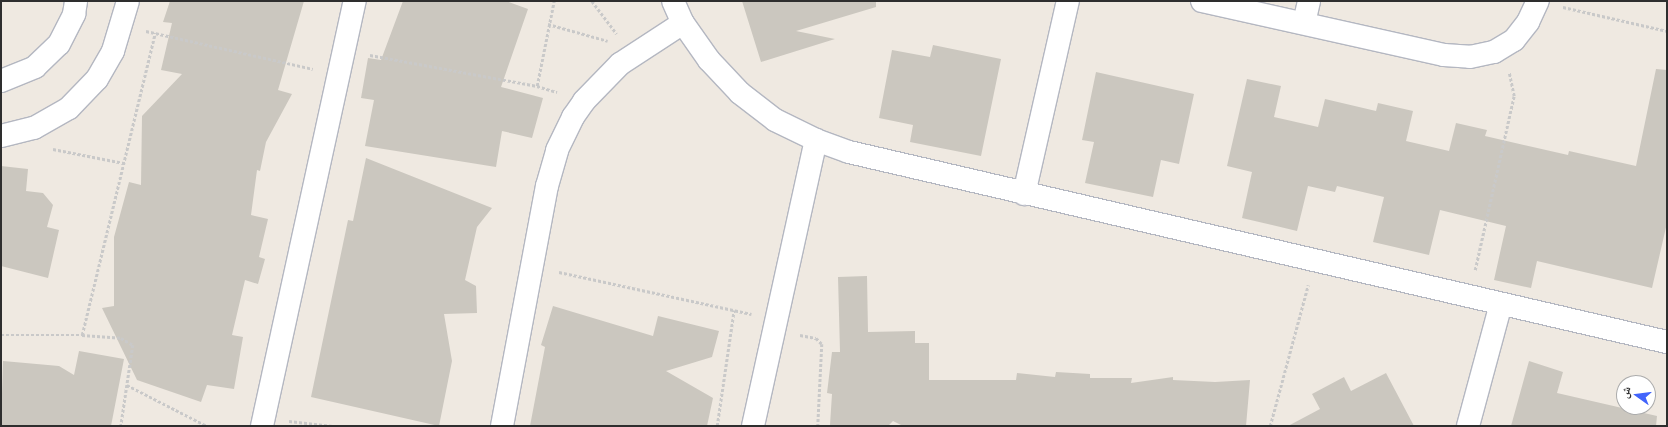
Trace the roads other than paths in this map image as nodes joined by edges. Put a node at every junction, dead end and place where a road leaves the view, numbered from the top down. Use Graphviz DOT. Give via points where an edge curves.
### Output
graph roads {
  1 [pos="76,1"];
  2 [pos="128,1"];
  3 [pos="355,1"];
  4 [pos="673,1"];
  5 [pos="1068,1"];
  6 [pos="1202,1"];
  7 [pos="1309,1"];
  8 [pos="1538,1"];
  9 [pos="683,23"];
  10 [pos="1304,23"];
  11 [pos="1,81"];
  12 [pos="1,136"];
  13 [pos="816,140"];
  14 [pos="1024,194"];
  15 [pos="1501,304"];
  16 [pos="1667,342"];
  17 [pos="264,422"];
  18 [pos="502,426"];
  19 [pos="754,426"];
  20 [pos="1468,426"];
  1 -- 11 [label="street" via="74,14 59,44 35,67"];
  2 -- 12 [label="street" via="113,51 97,79 69,108 34,128"];
  3 -- 17 [label="street"];
  4 -- 9 [label="street"];
  5 -- 14 [label="street"];
  6 -- 10 [label="street"];
  7 -- 10 [label="street"];
  8 -- 10 [label="street" via="1528,22 1514,40 1494,52 1470,58 1444,55"];
  9 -- 13 [label="street" via="709,60 740,93 776,120"];
  9 -- 18 [label="street" via="634,48 584,101 557,150"];
  13 -- 14 [label="street" via="849,152"];
  13 -- 19 [label="street"];
  14 -- 15 [label="street"];
  15 -- 16 [label="street"];
  15 -- 20 [label="street"];
}
